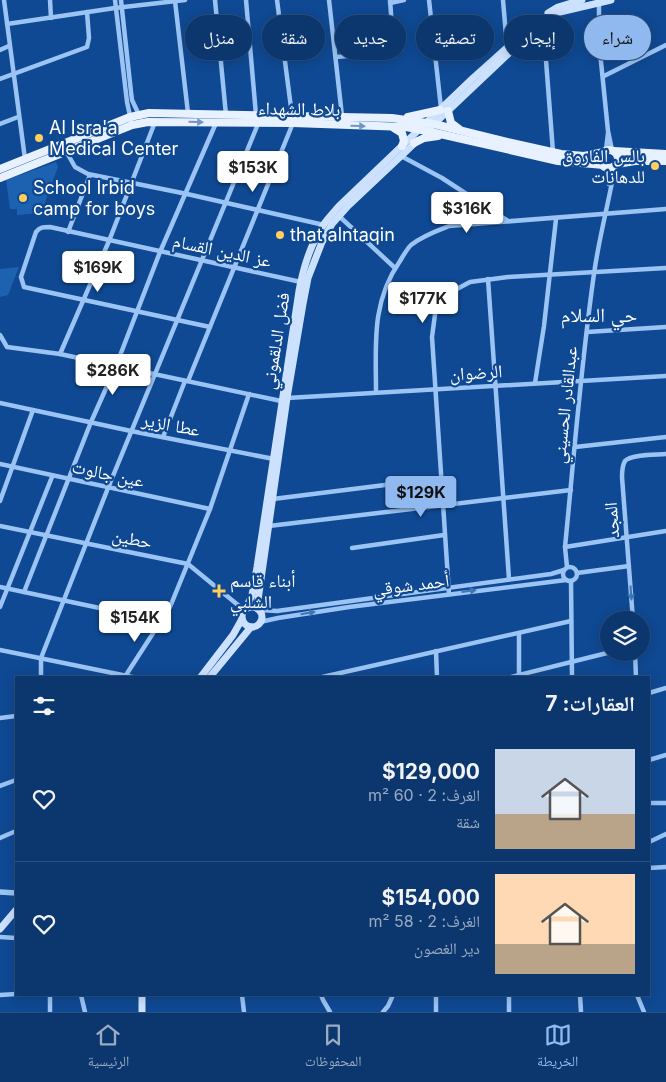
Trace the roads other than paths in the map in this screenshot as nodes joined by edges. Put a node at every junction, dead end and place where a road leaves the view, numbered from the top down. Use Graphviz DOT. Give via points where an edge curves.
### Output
graph roads {
  1 [pos="50,0"];
  2 [pos="115,0"];
  3 [pos="121,0"];
  4 [pos="185,0"];
  5 [pos="215,0"];
  6 [pos="246,0"];
  7 [pos="277,0"];
  8 [pos="329,0"];
  9 [pos="404,0"];
  10 [pos="429,0"];
  11 [pos="503,0"];
  12 [pos="582,0"];
  13 [pos="611,0"];
  14 [pos="175,1"];
  15 [pos="390,1"];
  16 [pos="599,2"];
  17 [pos="3,3"];
  18 [pos="115,8"];
  19 [pos="122,8"];
  20 [pos="87,12"];
  21 [pos="391,15"];
  22 [pos="504,15"];
  23 [pos="546,15"];
  24 [pos="554,15"];
  25 [pos="51,18"];
  26 [pos="7,24"];
  27 [pos="666,45"];
  28 [pos="9,46"];
  29 [pos="335,49"];
  30 [pos="0,50"];
  31 [pos="504,50"];
  32 [pos="504,56"];
  33 [pos="336,60"];
  34 [pos="546,60"];
  35 [pos="12,74"];
  36 [pos="604,76"];
  37 [pos="0,79"];
  38 [pos="443,110"];
  39 [pos="188,114"];
  40 [pos="139,115"];
  41 [pos="226,115"];
  42 [pos="342,116"];
  43 [pos="18,117"];
  44 [pos="392,118"];
  45 [pos="257,120"];
  46 [pos="292,120"];
  47 [pos="131,121"];
  48 [pos="155,122"];
  49 [pos="216,122"];
  50 [pos="142,123"];
  51 [pos="0,124"];
  52 [pos="427,126"];
  53 [pos="390,127"];
  54 [pos="459,134"];
  55 [pos="414,143"];
  56 [pos="402,146"];
  57 [pos="66,151"];
  58 [pos="609,151"];
  59 [pos="554,152"];
  60 [pos="666,154"];
  61 [pos="400,156"];
  62 [pos="25,159"];
  63 [pos="666,161"];
  64 [pos="610,165"];
  65 [pos="0,169"];
  66 [pos="90,175"];
  67 [pos="0,178"];
  68 [pos="130,184"];
  69 [pos="610,188"];
  70 [pos="187,194"];
  71 [pos="226,202"];
  72 [pos="258,209"];
  73 [pos="666,209"];
  74 [pos="604,214"];
  75 [pos="339,216"];
  76 [pos="556,218"];
  77 [pos="508,221"];
  78 [pos="324,225"];
  79 [pos="68,232"];
  80 [pos="109,241"];
  81 [pos="160,252"];
  82 [pos="201,261"];
  83 [pos="395,268"];
  84 [pos="666,268"];
  85 [pos="234,269"];
  86 [pos="594,273"];
  87 [pos="550,274"];
  88 [pos="488,279"];
  89 [pos="300,282"];
  90 [pos="84,300"];
  91 [pos="136,311"];
  92 [pos="176,319"];
  93 [pos="210,327"];
  94 [pos="666,327"];
  95 [pos="587,332"];
  96 [pos="0,335"];
  97 [pos="60,354"];
  98 [pos="116,366"];
  99 [pos="156,374"];
  100 [pos="666,376"];
  101 [pos="581,380"];
  102 [pos="186,381"];
  103 [pos="535,383"];
  104 [pos="496,386"];
  105 [pos="435,390"];
  106 [pos="376,392"];
  107 [pos="249,394"];
  108 [pos="284,399"];
  109 [pos="0,403"];
  110 [pos="33,410"];
  111 [pos="91,422"];
  112 [pos="131,431"];
  113 [pos="666,437"];
  114 [pos="162,438"];
  115 [pos="575,447"];
  116 [pos="230,451"];
  117 [pos="666,454"];
  118 [pos="275,459"];
  119 [pos="0,464"];
  120 [pos="12,467"];
  121 [pos="52,477"];
  122 [pos="441,478"];
  123 [pos="70,480"];
  124 [pos="108,488"];
  125 [pos="571,490"];
  126 [pos="273,498"];
  127 [pos="504,498"];
  128 [pos="0,501"];
  129 [pos="442,506"];
  130 [pos="210,508"];
  131 [pos="0,526"];
  132 [pos="269,526"];
  133 [pos="666,531"];
  134 [pos="30,532"];
  135 [pos="444,535"];
  136 [pos="46,536"];
  137 [pos="627,538"];
  138 [pos="86,544"];
  139 [pos="565,547"];
  140 [pos="352,548"];
  141 [pos="188,564"];
  142 [pos="629,566"];
  143 [pos="566,568"];
  144 [pos="577,573"];
  145 [pos="510,579"];
  146 [pos="569,580"];
  147 [pos="448,587"];
  148 [pos="0,588"];
  149 [pos="7,589"];
  150 [pos="24,592"];
  151 [pos="449,594"];
  152 [pos="64,601"];
  153 [pos="0,606"];
  154 [pos="245,609"];
  155 [pos="259,609"];
  156 [pos="632,611"];
  157 [pos="242,618"];
  158 [pos="161,621"];
  159 [pos="571,621"];
  160 [pos="260,622"];
  161 [pos="252,627"];
  162 [pos="519,632"];
  163 [pos="0,650"];
  164 [pos="436,651"];
  165 [pos="600,655"];
  166 [pos="41,658"];
  167 [pos="635,661"];
  168 [pos="572,662"];
  169 [pos="351,670"];
  170 [pos="215,674"];
  171 [pos="126,675"];
  172 [pos="41,676"];
  173 [pos="130,676"];
  174 [pos="202,676"];
  175 [pos="326,676"];
  176 [pos="351,676"];
  177 [pos="436,676"];
  178 [pos="519,676"];
  179 [pos="572,676"];
  180 [pos="636,676"];
  181 [pos="666,688"];
  182 [pos="650,693"];
  183 [pos="15,716"];
  184 [pos="0,718"];
  185 [pos="666,755"];
  186 [pos="650,760"];
  187 [pos="15,780"];
  188 [pos="1,783"];
  189 [pos="666,802"];
  190 [pos="650,803"];
  191 [pos="15,831"];
  192 [pos="666,834"];
  193 [pos="0,838"];
  194 [pos="650,842"];
  195 [pos="666,867"];
  196 [pos="650,868"];
  197 [pos="0,892"];
  198 [pos="15,894"];
  199 [pos="15,911"];
  200 [pos="0,929"];
  201 [pos="0,937"];
  202 [pos="15,938"];
  203 [pos="0,994"];
  204 [pos="15,994"];
  205 [pos="50,996"];
  206 [pos="81,996"];
  207 [pos="142,996"];
  208 [pos="242,996"];
  209 [pos="322,996"];
  210 [pos="393,996"];
  211 [pos="436,996"];
  212 [pos="509,996"];
  213 [pos="580,996"];
  214 [pos="637,996"];
  215 [pos="50,1012"];
  216 [pos="85,1012"];
  217 [pos="142,1012"];
  218 [pos="244,1012"];
  219 [pos="330,1012"];
  220 [pos="383,1012"];
  221 [pos="436,1012"];
  222 [pos="509,1012"];
  223 [pos="581,1012"];
  224 [pos="644,1012"];
  1 -- 25 [label="street"];
  2 -- 18 [label="street"];
  3 -- 19 [label="street"];
  4 -- 14 [label="street"];
  5 -- 41 [label="street"];
  6 -- 45 [label="street"];
  7 -- 46 [label="street"];
  8 -- 29 [label="street"];
  9 -- 15 [label="street"];
  10 -- 38 [label="street"];
  11 -- 22 [label="street"];
  12 -- 23 [label="main road" via="558,7"];
  13 -- 16 [label="main road"];
  14 -- 19 [label="street"];
  14 -- 39 [label="street"];
  15 -- 21 [label="street"];
  16 -- 24 [label="main road"];
  16 -- 36 [label="street" via="599,42"];
  17 -- 26 [label="street"];
  18 -- 19 [label="street"];
  18 -- 20 [label="street"];
  18 -- 47 [label="street"];
  19 -- 40 [label="street" via="132,100"];
  20 -- 25 [label="street"];
  20 -- 35 [label="street" via="90,38 87,47"];
  25 -- 26 [label="street"];
  26 -- 28 [label="street"];
  27 -- 36 [label="street"];
  28 -- 30 [label="street"];
  28 -- 35 [label="street"];
  31 -- 38 [label="main road"];
  32 -- 38 [label="main road"];
  33 -- 42 [label="street"];
  34 -- 59 [label="street"];
  35 -- 37 [label="street"];
  35 -- 43 [label="street"];
  36 -- 58 [label="street"];
  38 -- 44 [label="main road"];
  38 -- 52 [label="main road"];
  38 -- 54 [label="main road"];
  39 -- 40 [label="main road"];
  39 -- 41 [label="main road"];
  40 -- 47 [label="main road"];
  40 -- 50 [label="street"];
  41 -- 45 [label="main road"];
  42 -- 44 [label="main road"];
  42 -- 46 [label="main road"];
  43 -- 51 [label="street"];
  43 -- 62 [label="street"];
  44 -- 52 [label="main road"];
  45 -- 46 [label="main road, بلاط الشهداء"];
  45 -- 49 [label="main road, بلاط الشهداء"];
  45 -- 71 [label="street"];
  46 -- 53 [label="main road, بلاط الشهداء, one-way"];
  46 -- 72 [label="street"];
  47 -- 50 [label="main road, بلاط الشهداء"];
  47 -- 57 [label="main road, بلاط الشهداء"];
  47 -- 62 [label="main road"];
  48 -- 49 [label="main road, بلاط الشهداء, one-way"];
  48 -- 50 [label="main road, بلاط الشهداء"];
  48 -- 68 [label="street"];
  49 -- 70 [label="street"];
  52 -- 53 [label="main road, بلاط الشهداء"];
  52 -- 54 [label="main road, بلاط الشهداء"];
  52 -- 55 [label="main road, فضل الدلقموني"];
  52 -- 56 [label="main road, فضل الدلقموني"];
  53 -- 56 [label="main road" via="402,133"];
  54 -- 55 [label="main road" via="429,136"];
  54 -- 59 [label="main road"];
  54 -- 64 [label="main road, بلاط الشهداء" via="558,161"];
  55 -- 61 [label="main road, فضل الدلقموني"];
  56 -- 78 [label="main road, فضل الدلقموني" via="339,206"];
  57 -- 66 [label="street" via="75,167"];
  57 -- 67 [label="main road, بلاط الشهداء"];
  58 -- 59 [label="main road" via="584,156"];
  58 -- 60 [label="main road"];
  58 -- 64 [label="main road" via="618,158"];
  58 -- 64 [label="main road" via="601,160"];
  61 -- 75 [label="main road, فضل الدلقموني"];
  61 -- 77 [label="street" via="442,178"];
  62 -- 65 [label="main road"];
  63 -- 64 [label="main road, بلاط الشهداء"];
  64 -- 69 [label="street, عبدالقادر الحسيني"];
  64 -- 69 [label="street, عبدالقادر الحسيني"];
  66 -- 68 [label="street"];
  66 -- 79 [label="street"];
  68 -- 70 [label="street"];
  68 -- 80 [label="street"];
  69 -- 74 [label="street, عبدالقادر الحسيني"];
  70 -- 71 [label="street"];
  70 -- 81 [label="street"];
  71 -- 72 [label="street"];
  71 -- 82 [label="street"];
  72 -- 78 [label="street"];
  72 -- 85 [label="street"];
  73 -- 74 [label="street"];
  74 -- 76 [label="street"];
  74 -- 86 [label="street, عبدالقادر الحسيني"];
  75 -- 83 [label="street"];
  75 -- 108 [label="main road, فضل الدلقموني" via="322,242 308,278"];
  76 -- 77 [label="street"];
  76 -- 87 [label="street"];
  77 -- 83 [label="street" via="449,226 426,235 410,246"];
  78 -- 89 [label="main road, فضل الدلقموني"];
  79 -- 80 [label="street, عز الدين القسام"];
  79 -- 90 [label="street, عز الدين القسام" via="50,228 36,232 21,277 22,284"];
  80 -- 81 [label="street, عز الدين القسام"];
  80 -- 90 [label="street"];
  81 -- 82 [label="street, عز الدين القسام"];
  81 -- 91 [label="street"];
  82 -- 85 [label="street, عز الدين القسام"];
  82 -- 92 [label="street"];
  83 -- 106 [label="street" via="381,298 377,318"];
  84 -- 86 [label="street"];
  85 -- 89 [label="street, عز الدين القسام"];
  85 -- 93 [label="street"];
  86 -- 87 [label="street"];
  86 -- 95 [label="street, عبدالقادر الحسيني"];
  87 -- 88 [label="street"];
  87 -- 103 [label="street"];
  88 -- 104 [label="street"];
  88 -- 105 [label="street" via="470,282 449,292 436,307 432,330"];
  89 -- 108 [label="main road, فضل الدلقموني"];
  90 -- 91 [label="street"];
  90 -- 97 [label="street"];
  91 -- 92 [label="street"];
  91 -- 98 [label="street"];
  92 -- 93 [label="street"];
  92 -- 99 [label="street"];
  93 -- 102 [label="street"];
  94 -- 95 [label="street"];
  95 -- 101 [label="street, عبدالقادر الحسيني"];
  96 -- 97 [label="street, الرضوان" via="7,347"];
  97 -- 98 [label="street, الرضوان"];
  98 -- 99 [label="street, الرضوان"];
  98 -- 111 [label="street"];
  99 -- 102 [label="street, الرضوان"];
  99 -- 112 [label="street"];
  100 -- 101 [label="street, الرضوان"];
  101 -- 103 [label="street, الرضوان"];
  101 -- 115 [label="street, عبدالقادر الحسيني"];
  102 -- 107 [label="street, الرضوان"];
  102 -- 114 [label="street"];
  103 -- 104 [label="street, الرضوان"];
  104 -- 105 [label="street, الرضوان"];
  104 -- 127 [label="street"];
  105 -- 106 [label="street, الرضوان"];
  105 -- 122 [label="street"];
  106 -- 108 [label="street, الرضوان"];
  107 -- 108 [label="street, الرضوان"];
  107 -- 116 [label="street"];
  108 -- 118 [label="main road, فضل الدلقموني"];
  109 -- 110 [label="street, عطا الزير"];
  110 -- 111 [label="street, عطا الزير"];
  110 -- 120 [label="street"];
  111 -- 112 [label="street, عطا الزير"];
  111 -- 123 [label="street"];
  112 -- 114 [label="street, عطا الزير"];
  112 -- 124 [label="street"];
  113 -- 115 [label="street"];
  114 -- 116 [label="street, عطا الزير"];
  115 -- 125 [label="street, عبدالقادر الحسيني"];
  116 -- 118 [label="street, عطا الزير"];
  116 -- 130 [label="street"];
  117 -- 137 [label="street, المجد" via="633,457 624,462 622,477"];
  118 -- 126 [label="main road, فضل الدلقموني"];
  118 -- 154 [label="main road, فضل الدلقموني" via="252,592"];
  119 -- 120 [label="street, عين جالوت"];
  120 -- 121 [label="street, عين جالوت"];
  120 -- 128 [label="street"];
  121 -- 123 [label="street, عين جالوت"];
  121 -- 134 [label="street"];
  122 -- 126 [label="street"];
  122 -- 129 [label="street"];
  123 -- 124 [label="street, عين جالوت"];
  123 -- 136 [label="street"];
  124 -- 130 [label="street, عين جالوت"];
  124 -- 138 [label="street"];
  125 -- 127 [label="street"];
  125 -- 139 [label="street, عبدالقادر الحسيني"];
  126 -- 132 [label="main road, فضل الدلقموني"];
  127 -- 129 [label="street"];
  127 -- 145 [label="street"];
  129 -- 132 [label="street"];
  129 -- 135 [label="street"];
  130 -- 141 [label="street"];
  131 -- 134 [label="street, حطين"];
  132 -- 155 [label="main road, فضل الدلقموني"];
  133 -- 137 [label="street"];
  134 -- 136 [label="street, حطين"];
  134 -- 149 [label="street"];
  135 -- 140 [label="street"];
  135 -- 147 [label="street"];
  136 -- 138 [label="street, حطين"];
  136 -- 150 [label="street"];
  137 -- 139 [label="street"];
  137 -- 142 [label="street, المجد"];
  138 -- 141 [label="street, حطين"];
  138 -- 152 [label="street"];
  139 -- 143 [label="street, عبدالقادر الحسيني"];
  141 -- 154 [label="street, حطين"];
  141 -- 158 [label="street"];
  142 -- 144 [label="street"];
  142 -- 156 [label="street, المجد, one-way"];
  143 -- 144 [label="street" via="574,568"];
  143 -- 145 [label="street, أحمد شوقي" via="551,574"];
  143 -- 146 [label="street" via="563,574"];
  144 -- 146 [label="street"];
  145 -- 147 [label="street, أحمد شوقي"];
  151 -- 146 [label="street, أحمد شوقي, one-way"];
  146 -- 159 [label="street"];
  147 -- 151 [label="street"];
  147 -- 155 [label="street, أحمد شوقي" via="277,610"];
  148 -- 149 [label="street"];
  149 -- 150 [label="street"];
  149 -- 153 [label="street"];
  150 -- 152 [label="street"];
  160 -- 151 [label="street, أحمد شوقي, one-way"];
  152 -- 158 [label="street"];
  152 -- 166 [label="street"];
  154 -- 155 [label="main road" via="254,606"];
  154 -- 157 [label="main road"];
  155 -- 160 [label="main road"];
  157 -- 161 [label="main road"];
  157 -- 174 [label="main road"];
  158 -- 171 [label="street"];
  159 -- 162 [label="street"];
  159 -- 168 [label="street"];
  160 -- 161 [label="main road"];
  161 -- 170 [label="main road"];
  162 -- 164 [label="street"];
  162 -- 178 [label="street"];
  163 -- 166 [label="street"];
  164 -- 169 [label="street"];
  164 -- 177 [label="street"];
  165 -- 168 [label="street"];
  166 -- 171 [label="street"];
  166 -- 172 [label="street"];
  167 -- 180 [label="street"];
  168 -- 178 [label="street"];
  168 -- 179 [label="street"];
  169 -- 175 [label="street"];
  169 -- 176 [label="street"];
  171 -- 173 [label="street"];
  181 -- 182 [label="street"];
  183 -- 184 [label="street"];
  185 -- 186 [label="street"];
  187 -- 188 [label="street"];
  189 -- 190 [label="street"];
  191 -- 193 [label="street"];
  192 -- 194 [label="street"];
  195 -- 196 [label="street"];
  197 -- 198 [label="street"];
  199 -- 200 [label="main road"];
  201 -- 202 [label="street"];
  203 -- 204 [label="street"];
  205 -- 215 [label="street"];
  206 -- 216 [label="street"];
  207 -- 217 [label="main road"];
  208 -- 218 [label="street"];
  209 -- 219 [label="street"];
  210 -- 220 [label="street"];
  211 -- 221 [label="street"];
  212 -- 222 [label="street"];
  213 -- 223 [label="street"];
  214 -- 224 [label="street"];
}
